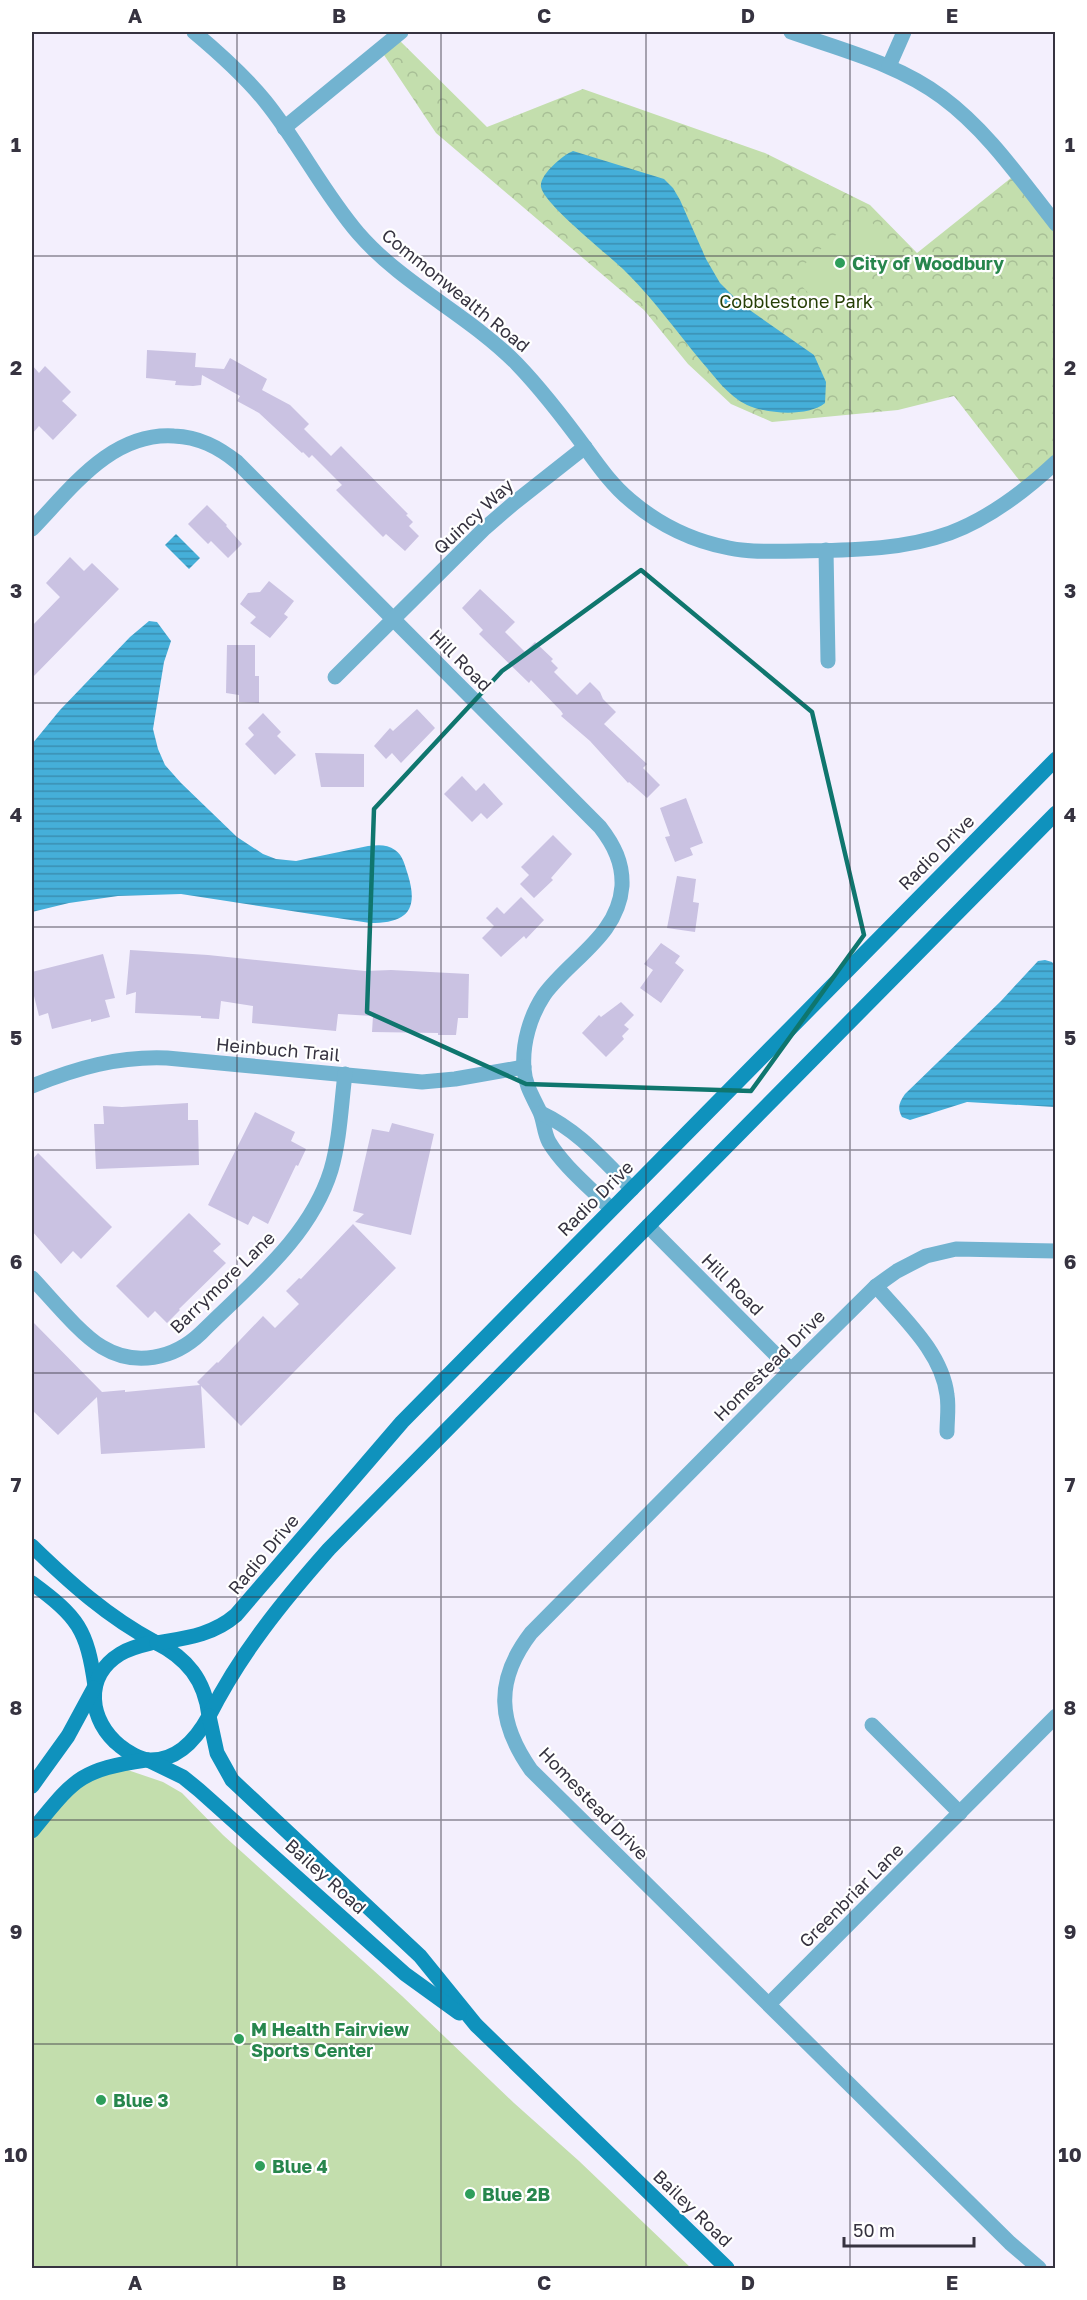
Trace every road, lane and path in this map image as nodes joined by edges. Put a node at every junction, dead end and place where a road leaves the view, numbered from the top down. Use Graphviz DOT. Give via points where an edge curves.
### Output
graph roads {
  1 [pos="194,32"];
  2 [pos="401,32"];
  3 [pos="791,32"];
  4 [pos="903,32"];
  5 [pos="889,66"];
  6 [pos="284,128"];
  7 [pos="1056,224"];
  8 [pos="585,447"];
  9 [pos="1056,462"];
  10 [pos="32,529"];
  11 [pos="826,550"];
  12 [pos="393,619"];
  13 [pos="828,661"];
  14 [pos="335,677"];
  15 [pos="1056,759"];
  16 [pos="1056,813"];
  17 [pos="524,1067"];
  18 [pos="345,1074"];
  19 [pos="32,1086"];
  20 [pos="541,1113"];
  21 [pos="632,1189"];
  22 [pos="611,1209"];
  23 [pos="648,1226"];
  24 [pos="1056,1251"];
  25 [pos="32,1278"];
  26 [pos="876,1287"];
  27 [pos="791,1370"];
  28 [pos="947,1432"];
  29 [pos="32,1546"];
  30 [pos="32,1583"];
  31 [pos="156,1642"];
  32 [pos="94,1687"];
  33 [pos="209,1716"];
  34 [pos="1056,1716"];
  35 [pos="872,1725"];
  36 [pos="148,1760"];
  37 [pos="32,1786"];
  38 [pos="960,1813"];
  39 [pos="32,1831"];
  40 [pos="769,2004"];
  41 [pos="476,2025"];
  42 [pos="728,2268"];
  43 [pos="1039,2268"];
  1 -- 6 [label="street, Commonwealth Road" via="248,82"];
  2 -- 6 [label="street"];
  3 -- 5 [label="street"];
  4 -- 5 [label="street"];
  5 -- 7 [label="street" via="966,116"];
  6 -- 8 [label="street, Commonwealth Road" via="357,232 378,254 507,354"];
  8 -- 11 [label="street, Commonwealth Road" via="630,500 682,533 731,549"];
  8 -- 12 [label="street, Quincy Way" via="485,528"];
  9 -- 11 [label="street, Commonwealth Road" via="1008,502 949,533 886,547"];
  10 -- 12 [label="street, Hill Road" via="114,450 147,437 189,438 211,444 237,462"];
  11 -- 13 [label="street"];
  12 -- 14 [label="street, Quincy Way"];
  12 -- 17 [label="street, Hill Road" via="600,827 620,862 621,895 615,915 601,936 539,1003 530,1023"];
  15 -- 21 [label="main road, Radio Drive"];
  16 -- 23 [label="main road"];
  17 -- 18 [label="street, Heinbuch Trail" via="432,1082"];
  17 -- 20 [label="street, Hill Road" via="531,1095"];
  18 -- 19 [label="street, Heinbuch Trail" via="139,1058 93,1064"];
  18 -- 25 [label="street, Barrymore Lane" via="333,1163 309,1219 284,1250 187,1345 146,1358 114,1353 93,1340"];
  20 -- 21 [label="street" via="576,1134"];
  20 -- 22 [label="street, Hill Road" via="554,1150"];
  21 -- 22 [label="main road, Radio Drive"];
  22 -- 31 [label="main road, Radio Drive" via="402,1422 236,1615 204,1634"];
  23 -- 27 [label="street, Hill Road"];
  23 -- 33 [label="main road" via="322,1556 246,1651"];
  24 -- 26 [label="street, Homestead Drive" via="957,1249 926,1256"];
  26 -- 27 [label="street, Homestead Drive"];
  26 -- 28 [label="street" via="937,1363 947,1394"];
  27 -- 40 [label="street, Homestead Drive" via="531,1633 519,1648 504,1691 512,1738 531,1770"];
  29 -- 31 [label="main road" via="96,1604"];
  30 -- 32 [label="main road" via="79,1626 87,1644"];
  31 -- 32 [label="main road" via="115,1657"];
  31 -- 33 [label="main road" via="182,1658 194,1672 206,1695"];
  32 -- 36 [label="main road" via="103,1728 111,1739"];
  32 -- 37 [label="main road" via="68,1736"];
  33 -- 36 [label="main road" via="194,1739 181,1750"];
  33 -- 41 [label="main road, Bailey Road" via="217,1753 232,1780 420,1956"];
  34 -- 38 [label="street, Greenbriar Lane"];
  35 -- 38 [label="street"];
  36 -- 39 [label="main road" via="102,1767 80,1777"];
  36 -- 41 [label="main road, Bailey Road" via="183,1777 405,1974"];
  38 -- 40 [label="street, Greenbriar Lane"];
  40 -- 43 [label="street, Homestead Drive"];
  41 -- 42 [label="main road, Bailey Road"];
}
